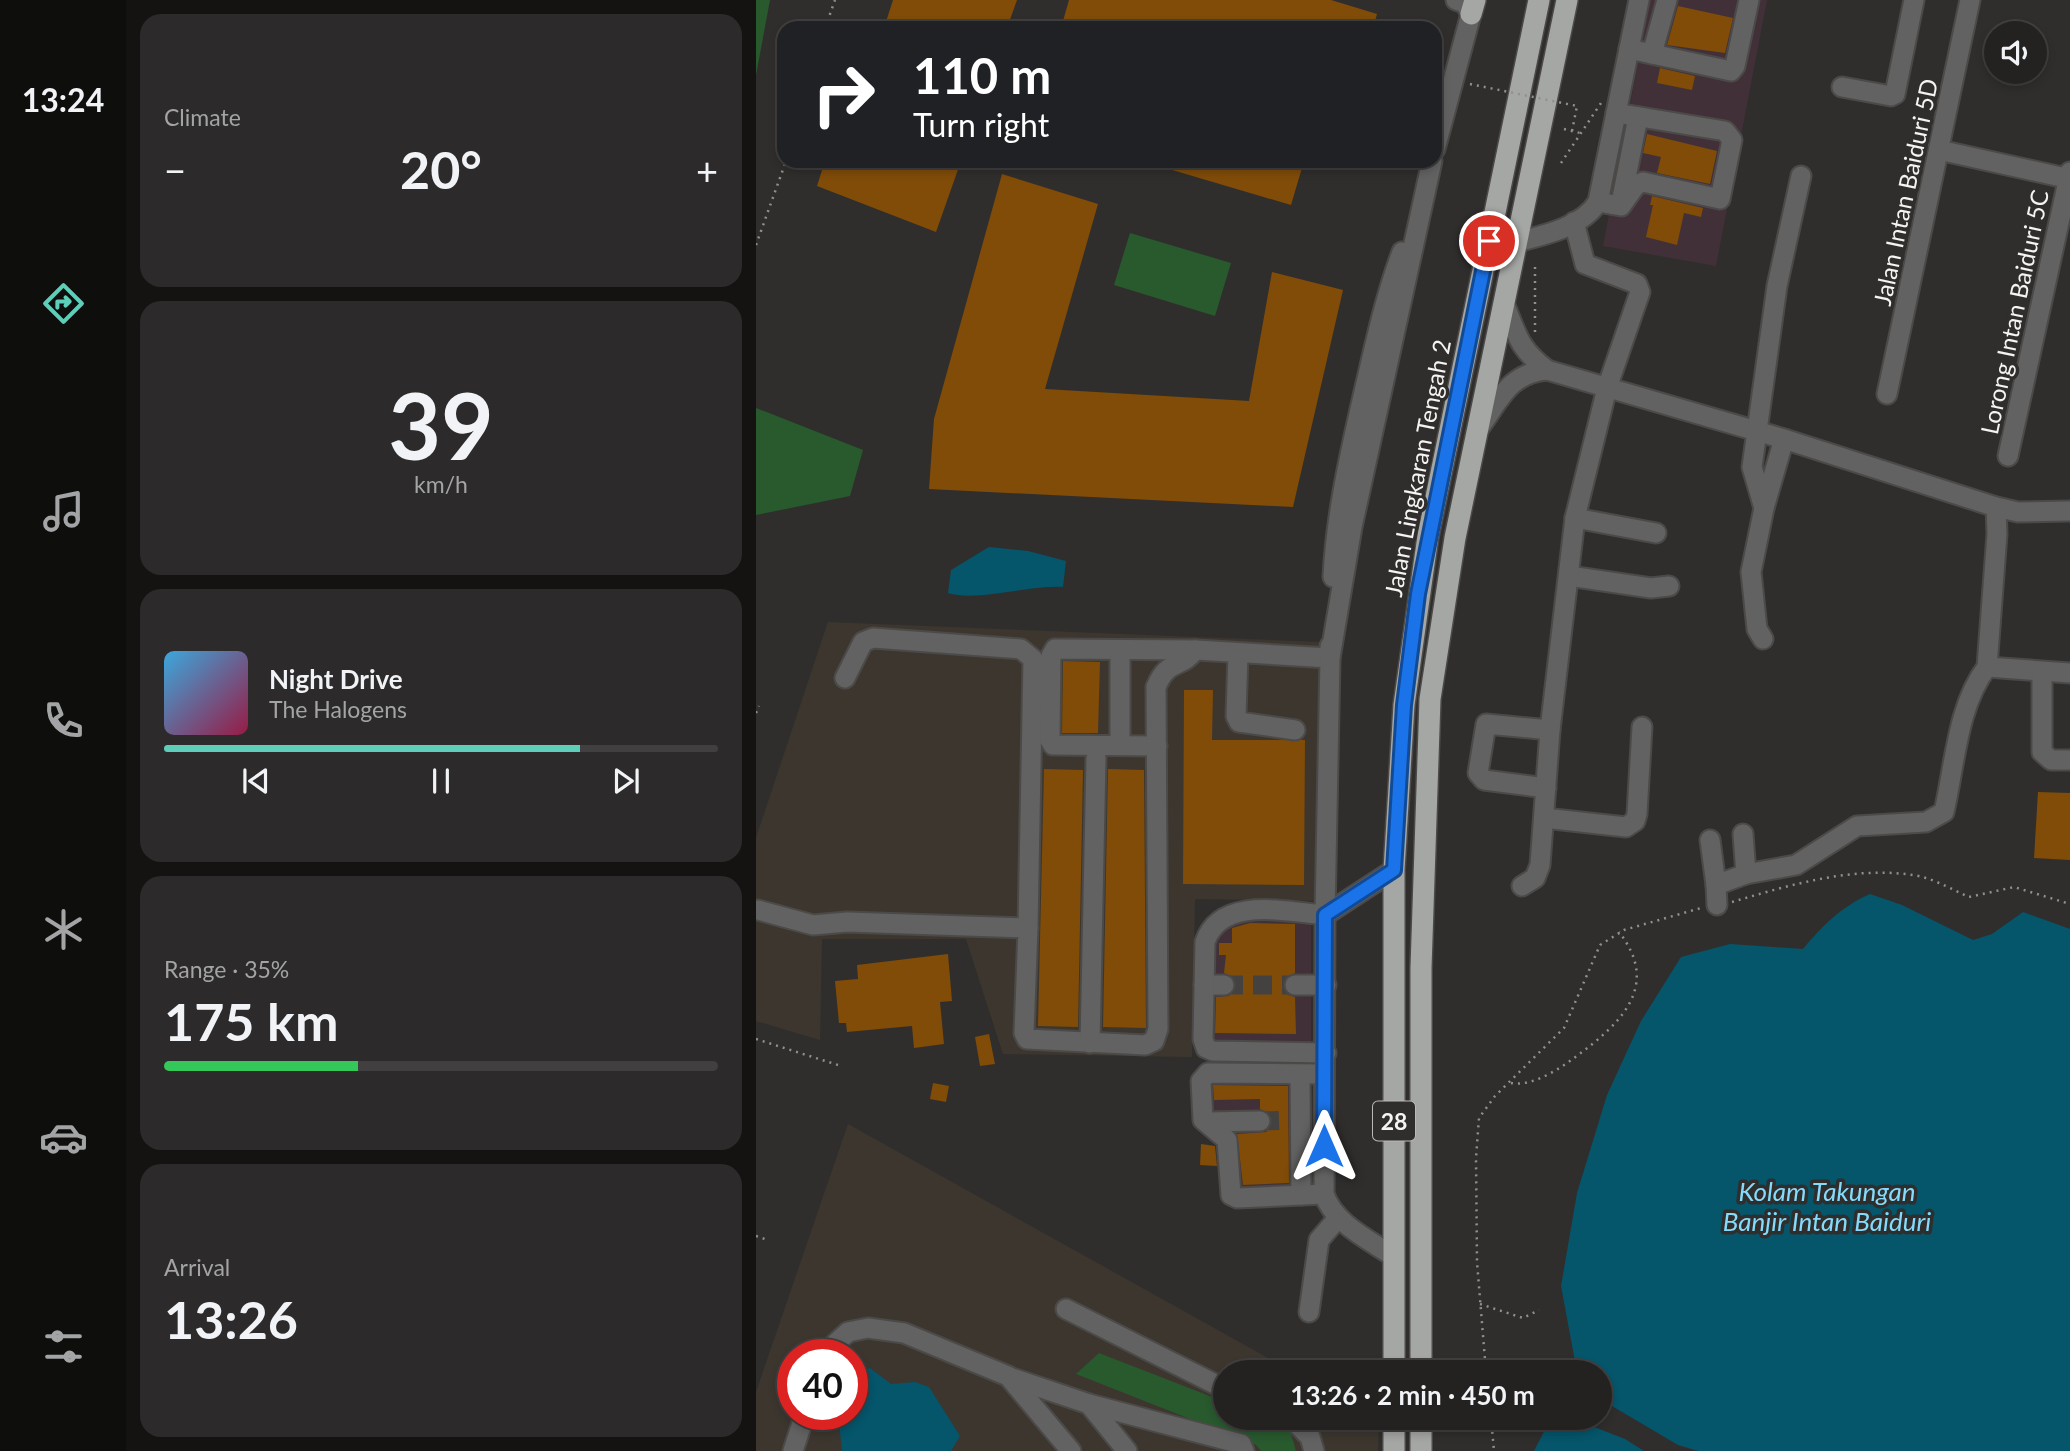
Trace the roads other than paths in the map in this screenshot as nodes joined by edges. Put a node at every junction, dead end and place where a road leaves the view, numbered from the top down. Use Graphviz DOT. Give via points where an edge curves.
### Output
graph roads {
  1 [pos="1538,0"];
  2 [pos="1567,0"];
  3 [pos="1639,0"];
  4 [pos="1667,0"];
  5 [pos="1749,0"];
  6 [pos="1914,0"];
  7 [pos="1967,1"];
  8 [pos="1467,5"];
  9 [pos="1629,49"];
  10 [pos="1652,54"];
  11 [pos="1842,87"];
  12 [pos="1609,108"];
  13 [pos="1639,117"];
  14 [pos="1442,118"];
  15 [pos="1939,150"];
  16 [pos="1430,168"];
  17 [pos="1801,176"];
  18 [pos="2070,176"];
  19 [pos="1598,202"];
  20 [pos="1621,206"];
  21 [pos="1574,222"];
  22 [pos="1517,242"];
  23 [pos="1504,303"];
  24 [pos="1547,370"];
  25 [pos="1607,388"];
  26 [pos="1887,394"];
  27 [pos="1477,431"];
  28 [pos="1756,431"];
  29 [pos="1784,439"];
  30 [pos="2008,456"];
  31 [pos="1996,506"];
  32 [pos="1764,508"];
  33 [pos="2070,511"];
  34 [pos="1576,518"];
  35 [pos="1656,533"];
  36 [pos="1569,576"];
  37 [pos="1670,586"];
  38 [pos="1763,639"];
  39 [pos="1196,650"];
  40 [pos="1119,651"];
  41 [pos="1238,654"];
  42 [pos="1330,658"];
  43 [pos="1987,667"];
  44 [pos="2042,673"];
  45 [pos="2070,673"];
  46 [pos="845,678"];
  47 [pos="1642,727"];
  48 [pos="1295,730"];
  49 [pos="1550,730"];
  50 [pos="1120,745"];
  51 [pos="1157,751"];
  52 [pos="1096,758"];
  53 [pos="1032,759"];
  54 [pos="2070,760"];
  55 [pos="1546,788"];
  56 [pos="1544,818"];
  57 [pos="1743,834"];
  58 [pos="1710,840"];
  59 [pos="1394,870"];
  60 [pos="1745,874"];
  61 [pos="1522,886"];
  62 [pos="758,910"];
  63 [pos="1325,915"];
  64 [pos="1028,928"];
  65 [pos="1295,985"];
  66 [pos="1326,985"];
  67 [pos="1090,1043"];
  68 [pos="1326,1053"];
  69 [pos="1300,1074"];
  70 [pos="1324,1074"];
  71 [pos="1260,1121"];
  72 [pos="1206,1122"];
  73 [pos="1324,1194"];
  74 [pos="1301,1195"];
  75 [pos="1338,1218"];
  76 [pos="1394,1257"];
  77 [pos="1066,1309"];
  78 [pos="1309,1312"];
  79 [pos="840,1339"];
  80 [pos="1394,1360"];
  81 [pos="1421,1360"];
  82 [pos="1009,1376"];
  83 [pos="1213,1383"];
  84 [pos="1089,1404"];
  85 [pos="800,1430"];
  86 [pos="1303,1430"];
  87 [pos="1394,1430"];
  88 [pos="1422,1430"];
  89 [pos="793,1451"];
  90 [pos="1071,1451"];
  91 [pos="1127,1451"];
  92 [pos="1244,1451"];
  93 [pos="1314,1451"];
  94 [pos="1394,1451"];
  95 [pos="1422,1451"];
  1 -- 59 [label="highway, Jalan Lingkaran Tengah 2 / 28" via="1418,594 1404,705"];
  2 -- 22 [label="highway, Jalan Lingkaran Tengah 2 / 28"];
  3 -- 9 [label="street"];
  4 -- 10 [label="street"];
  5 -- 10 [label="street" via="1731,71"];
  6 -- 11 [label="street" via="1895,94"];
  7 -- 15 [label="street, Jalan Intan Baiduri 5D"];
  8 -- 14 [label="street"];
  9 -- 10 [label="street"];
  9 -- 12 [label="street"];
  12 -- 13 [label="street"];
  12 -- 19 [label="street"];
  13 -- 20 [label="street"];
  13 -- 20 [label="street" via="1726,131 1732,140 1730,152 1720,199 1643,182"];
  15 -- 18 [label="street"];
  15 -- 26 [label="street, Jalan Intan Baiduri 5D"];
  16 -- 42 [label="street" via="1352,527"];
  17 -- 28 [label="street" via="1777,286"];
  18 -- 30 [label="street, Lorong Intan Baiduri 5C"];
  19 -- 20 [label="street"];
  19 -- 21 [label="street"];
  21 -- 22 [label="street"];
  21 -- 25 [label="street" via="1585,264 1640,287"];
  22 -- 23 [label="highway, Jalan Lingkaran Tengah 2 / 28"];
  23 -- 24 [label="street" via="1526,354"];
  23 -- 27 [label="highway, Jalan Lingkaran Tengah 2 / 28"];
  24 -- 25 [label="street"];
  24 -- 27 [label="street" via="1517,377"];
  25 -- 28 [label="street"];
  25 -- 34 [label="street"];
  27 -- 81 [label="highway, Jalan Lingkaran Tengah 2 / 28" via="1446,584 1430,699 1421,968"];
  28 -- 29 [label="street"];
  28 -- 32 [label="street" via="1752,467"];
  29 -- 31 [label="street"];
  29 -- 32 [label="street"];
  31 -- 33 [label="street" via="2018,512"];
  31 -- 43 [label="street"];
  32 -- 38 [label="street" via="1751,572 1757,629"];
  34 -- 35 [label="street"];
  34 -- 36 [label="street"];
  36 -- 37 [label="street" via="1651,588"];
  36 -- 49 [label="street"];
  39 -- 40 [label="street"];
  39 -- 41 [label="street"];
  39 -- 51 [label="street" via="1162,673 1156,687"];
  40 -- 50 [label="street"];
  40 -- 50 [label="street" via="1055,649 1051,656 1050,740 1056,746"];
  41 -- 42 [label="street"];
  41 -- 48 [label="street" via="1239,722"];
  42 -- 63 [label="street"];
  43 -- 44 [label="street"];
  43 -- 60 [label="street" via="1976,681 1964,717 1944,812 1936,818 1857,827 1796,865"];
  44 -- 45 [label="street"];
  44 -- 54 [label="street" via="2042,751 2050,760"];
  46 -- 53 [label="street" via="863,642 873,638 1021,649 1032,659"];
  47 -- 56 [label="street" via="1637,814 1631,825"];
  49 -- 55 [label="street"];
  49 -- 55 [label="street" via="1486,724 1478,773 1484,780"];
  50 -- 51 [label="street"];
  51 -- 52 [label="street"];
  51 -- 67 [label="street" via="1158,1029 1154,1041 1145,1045"];
  52 -- 53 [label="street"];
  52 -- 67 [label="street"];
  53 -- 64 [label="street"];
  55 -- 56 [label="street"];
  56 -- 61 [label="street" via="1539,872"];
  57 -- 60 [label="street"];
  58 -- 60 [label="street" via="1716,895"];
  59 -- 63 [label="street"];
  59 -- 76 [label="highway, Jalan Lingkaran Tengah 2 / 28"];
  62 -- 64 [label="street" via="813,925"];
  63 -- 66 [label="street"];
  63 -- 68 [label="street" via="1243,909 1209,931 1205,942 1214,985 1203,1040 1213,1051"];
  64 -- 67 [label="street" via="1027,1039"];
  65 -- 66 [label="street"];
  66 -- 68 [label="street"];
  68 -- 70 [label="street"];
  69 -- 70 [label="street"];
  69 -- 72 [label="street" via="1208,1073 1201,1081 1201,1115"];
  69 -- 74 [label="street"];
  70 -- 73 [label="street"];
  71 -- 72 [label="street"];
  72 -- 74 [label="street" via="1227,1140 1231,1195"];
  73 -- 74 [label="street"];
  73 -- 75 [label="street"];
  75 -- 76 [label="street"];
  75 -- 78 [label="street" via="1319,1240"];
  76 -- 80 [label="highway, Jalan Lingkaran Tengah 2 / 28"];
  77 -- 83 [label="street"];
  79 -- 82 [label="street" via="848,1332 867,1328 904,1333"];
  82 -- 84 [label="street"];
  82 -- 90 [label="street"];
  84 -- 91 [label="street"];
  84 -- 92 [label="street" via="1241,1444"];
  85 -- 89 [label="street"];
  86 -- 93 [label="street"];
  87 -- 94 [label="highway"];
  88 -- 95 [label="highway"];
}
